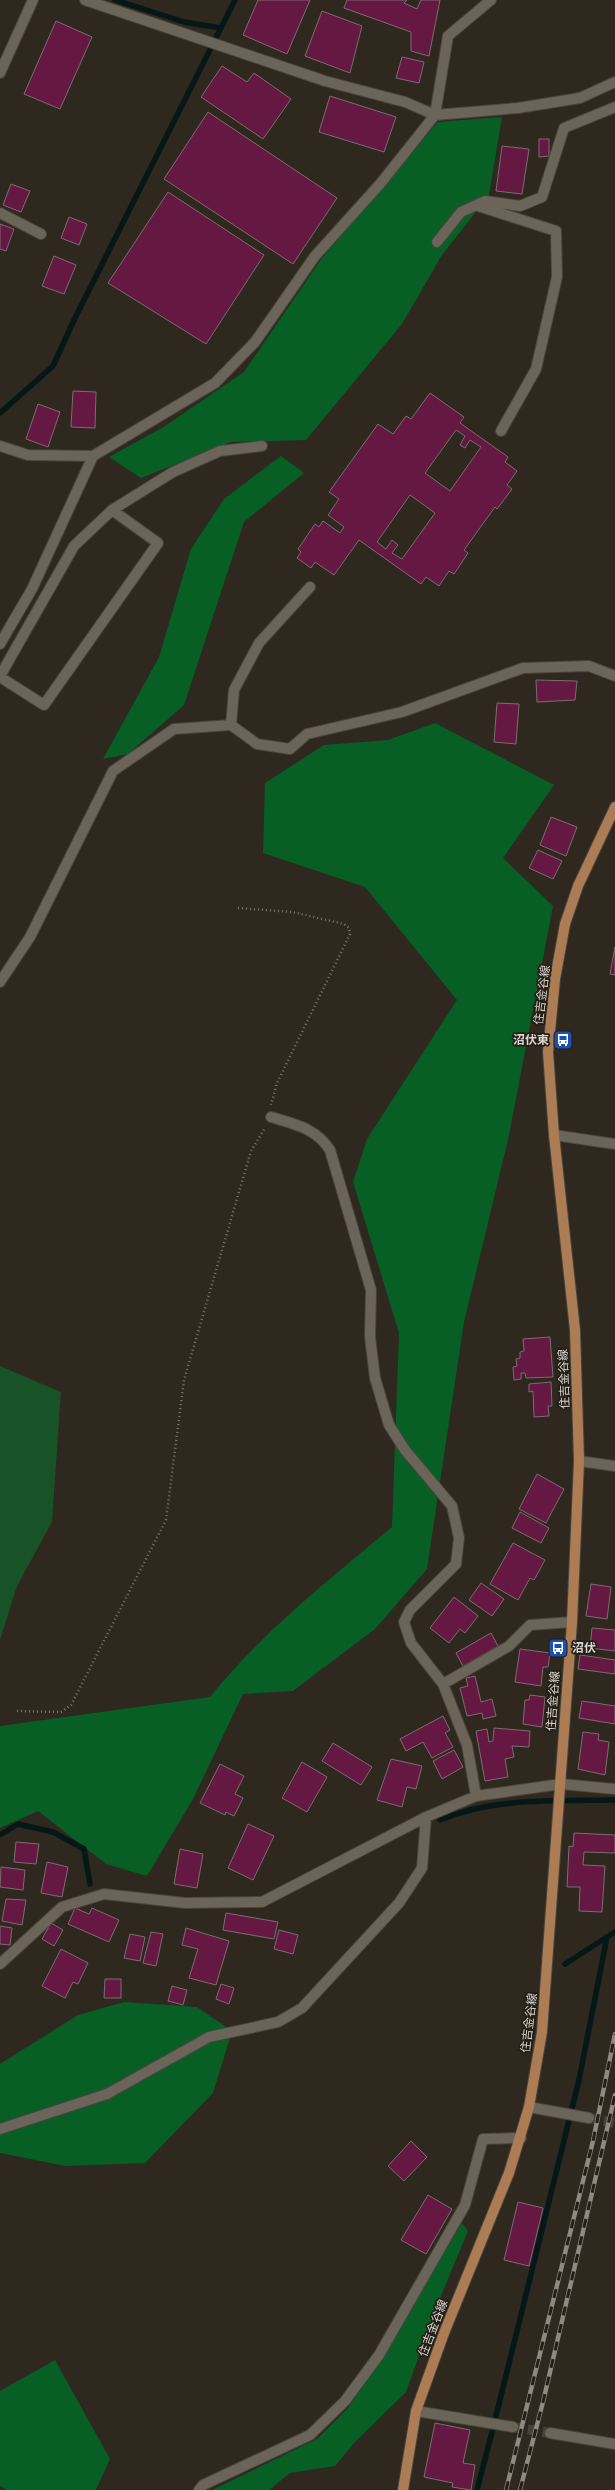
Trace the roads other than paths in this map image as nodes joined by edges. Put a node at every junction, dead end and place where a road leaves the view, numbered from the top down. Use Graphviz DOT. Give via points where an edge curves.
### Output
graph roads {
  1 [pos="33,0"];
  2 [pos="84,0"];
  3 [pos="491,0"];
  4 [pos="0,73"];
  5 [pos="615,82"];
  6 [pos="615,107"];
  7 [pos="435,115"];
  8 [pos="478,206"];
  9 [pos="0,212"];
  10 [pos="41,234"];
  11 [pos="437,242"];
  12 [pos="501,431"];
  13 [pos="0,446"];
  14 [pos="262,446"];
  15 [pos="93,456"];
  16 [pos="112,510"];
  17 [pos="310,587"];
  18 [pos="0,644"];
  19 [pos="0,676"];
  20 [pos="615,676"];
  21 [pos="231,725"];
  22 [pos="615,808"];
  23 [pos="612,819"];
  24 [pos="0,982"];
  25 [pos="271,1117"];
  26 [pos="554,1135"];
  27 [pos="615,1144"];
  28 [pos="580,1461"];
  29 [pos="615,1466"];
  30 [pos="572,1622"];
  31 [pos="443,1684"];
  32 [pos="561,1784"];
  33 [pos="615,1789"];
  34 [pos="476,1796"];
  35 [pos="426,1817"];
  36 [pos="0,1964"];
  37 [pos="529,2107"];
  38 [pos="589,2118"];
  39 [pos="0,2129"];
  40 [pos="521,2138"];
  41 [pos="416,2411"];
  42 [pos="513,2427"];
  43 [pos="550,2433"];
  44 [pos="615,2444"];
  45 [pos="199,2490"];
  46 [pos="403,2490"];
  1 -- 4 [label="street"];
  2 -- 7 [label="street" via="325,81 405,102"];
  3 -- 7 [label="street" via="448,36"];
  5 -- 7 [label="street" via="580,98 511,109"];
  6 -- 8 [label="street" via="564,128 542,197 520,206 485,201"];
  7 -- 15 [label="street" via="380,184 315,256 255,342 215,383"];
  8 -- 11 [label="street" via="462,212"];
  8 -- 12 [label="street" via="556,232 557,277 536,369"];
  9 -- 10 [label="street"];
  13 -- 15 [label="street" via="28,454"];
  14 -- 16 [label="street" via="213,454 173,472"];
  15 -- 18 [label="street" via="32,589"];
  16 -- 19 [label="street" via="74,546"];
  16 -- 19 [label="street" via="158,542 44,705"];
  17 -- 21 [label="street" via="259,643 234,690"];
  20 -- 21 [label="street" via="589,666 523,668 402,712 307,734 290,749 257,744"];
  21 -- 24 [label="street" via="174,729 113,771 30,937"];
  22 -- 23 [label="main road, 住吉金谷線"];
  23 -- 26 [label="main road, 住吉金谷線" via="578,886 565,924 555,979 548,1052"];
  25 -- 31 [label="street" via="305,1128 323,1139 330,1150 371,1290 370,1337 375,1371 389,1425 405,1450 452,1506 459,1538 456,1564 410,1610 404,1622 411,1643"];
  26 -- 27 [label="street"];
  26 -- 28 [label="main road, 住吉金谷線" via="575,1330"];
  28 -- 29 [label="street"];
  28 -- 30 [label="main road, 住吉金谷線"];
  30 -- 31 [label="street" via="530,1625 509,1646"];
  30 -- 32 [label="main road, 住吉金谷線"];
  31 -- 34 [label="street" via="467,1745"];
  32 -- 33 [label="street"];
  32 -- 34 [label="street"];
  32 -- 37 [label="main road, 住吉金谷線" via="542,2032"];
  34 -- 35 [label="street"];
  35 -- 36 [label="street" via="262,1902 185,1903 104,1894 62,1907"];
  35 -- 39 [label="street" via="422,1868 399,1903 302,2008 278,2022 209,2037 107,2094"];
  37 -- 38 [label="street"];
  37 -- 40 [label="main road, 住吉金谷線"];
  40 -- 41 [label="main road, 住吉金谷線" via="510,2173 444,2333"];
  40 -- 45 [label="street" via="482,2139 465,2205 379,2355 345,2400 310,2435 203,2485"];
  41 -- 42 [label="street"];
  41 -- 46 [label="main road, 住吉金谷線"];
  43 -- 44 [label="street"];
}
